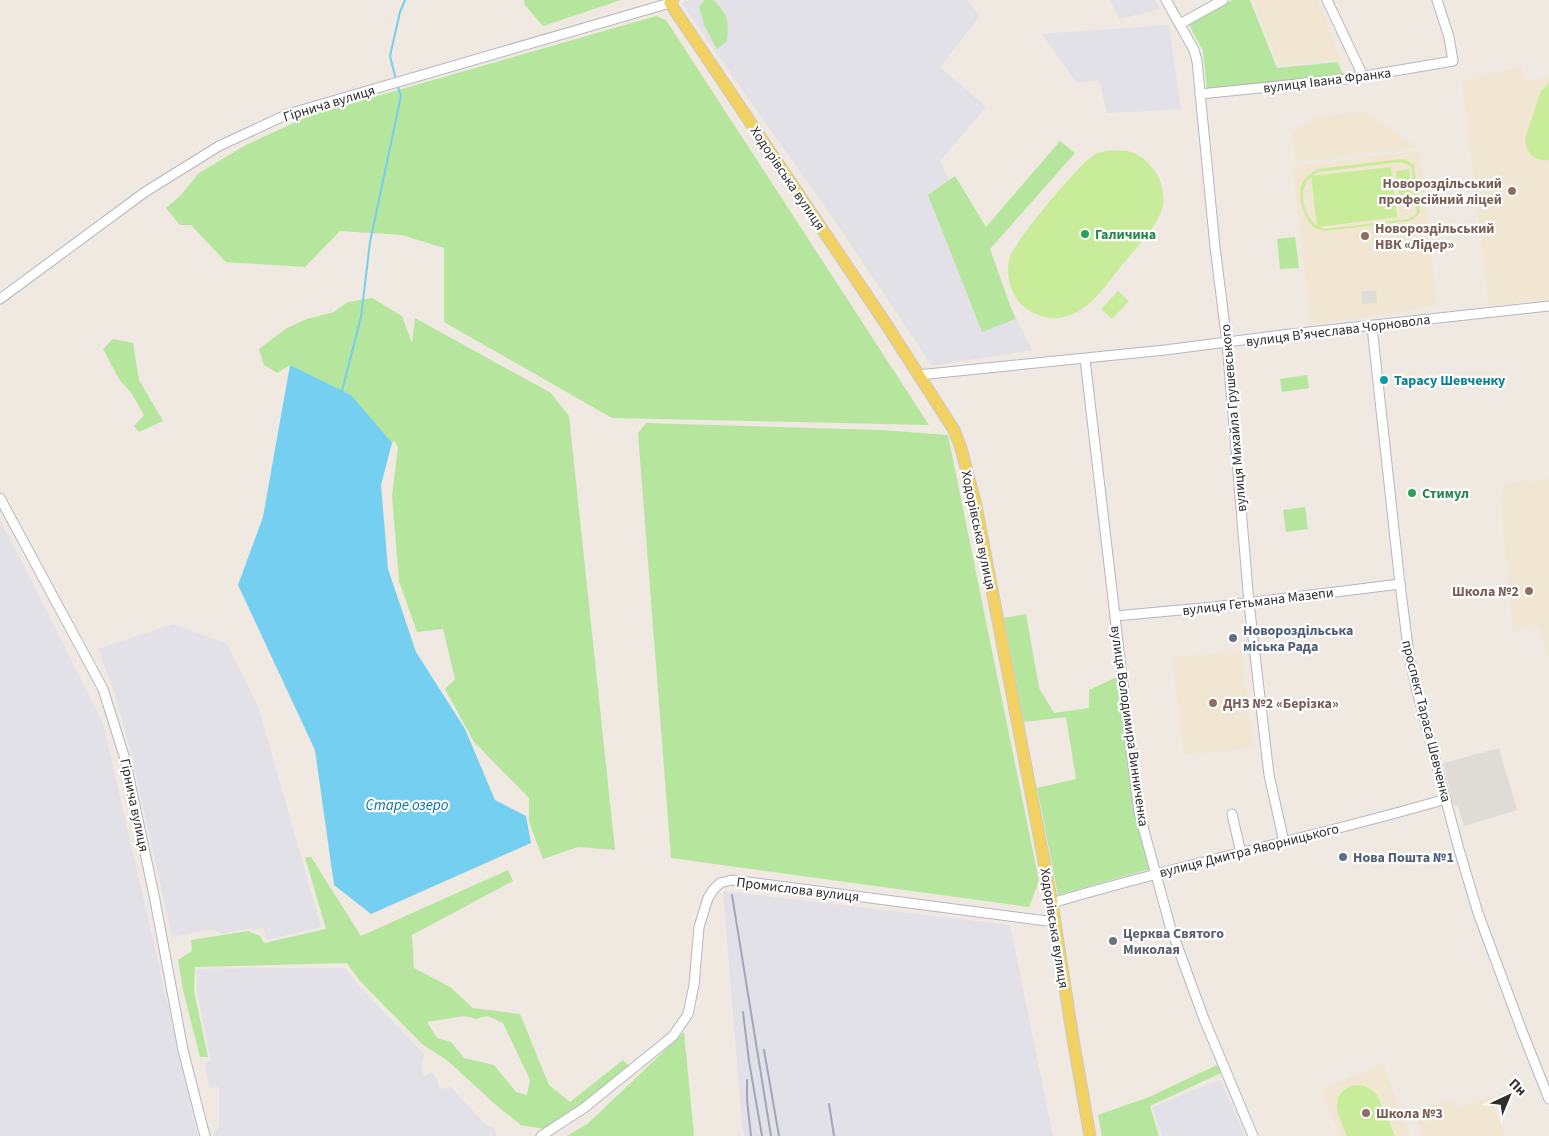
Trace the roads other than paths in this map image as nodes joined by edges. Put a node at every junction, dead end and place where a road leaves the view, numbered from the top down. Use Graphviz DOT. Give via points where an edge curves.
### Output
graph roads {
  1 [pos="1166,0"];
  2 [pos="1223,0"];
  3 [pos="1327,0"];
  4 [pos="1437,0"];
  5 [pos="670,1"];
  6 [pos="1180,24"];
  7 [pos="1363,76"];
  8 [pos="1200,94"];
  9 [pos="0,299"];
  10 [pos="1549,306"];
  11 [pos="1372,326"];
  12 [pos="1227,343"];
  13 [pos="1085,359"];
  14 [pos="918,375"];
  15 [pos="0,498"];
  16 [pos="1400,584"];
  17 [pos="1249,603"];
  18 [pos="1115,616"];
  19 [pos="1446,799"];
  20 [pos="1232,814"];
  21 [pos="1284,842"];
  22 [pos="1241,853"];
  23 [pos="1156,874"];
  24 [pos="1052,903"];
  25 [pos="1055,922"];
  26 [pos="1549,1099"];
  27 [pos="205,1136"];
  28 [pos="541,1136"];
  29 [pos="1090,1136"];
  30 [pos="1253,1136"];
  1 -- 6 [label="street, вулиця Михайла Грушевського"];
  2 -- 6 [label="street"];
  3 -- 7 [label="street"];
  4 -- 7 [label="street, вулиця Івана Франка" via="1453,61"];
  5 -- 9 [label="street, Гірнича вулиця" via="288,114 220,146 145,192"];
  5 -- 14 [label="main road, Ходорівська вулиця"];
  6 -- 8 [label="street, вулиця Михайла Грушевського" via="1194,50"];
  7 -- 8 [label="street, вулиця Івана Франка"];
  8 -- 12 [label="street, вулиця Михайла Грушевського"];
  10 -- 11 [label="street, вулиця Вʼячеслава Чорновола"];
  11 -- 12 [label="street, вулиця Вʼячеслава Чорновола"];
  11 -- 16 [label="street, проспект Тараса Шевченка"];
  12 -- 13 [label="street, вулиця Вʼячеслава Чорновола"];
  12 -- 17 [label="street, вулиця Михайла Грушевського"];
  13 -- 14 [label="street, вулиця Вʼячеслава Чорновола"];
  13 -- 18 [label="street, вулиця Володимира Винниченка"];
  14 -- 24 [label="main road, Ходорівська вулиця" via="954,430 974,498"];
  15 -- 27 [label="street, Гірнича вулиця" via="103,689 125,758 183,1050"];
  16 -- 17 [label="street, вулиця Гетьмана Мазепи"];
  16 -- 19 [label="street, проспект Тараса Шевченка" via="1409,655"];
  17 -- 18 [label="street, вулиця Гетьмана Мазепи"];
  17 -- 21 [label="street, вулиця Михайла Грушевського" via="1269,775"];
  18 -- 23 [label="street, вулиця Володимира Винниченка" via="1139,812"];
  19 -- 21 [label="street, вулиця Дмитра Яворницького"];
  19 -- 26 [label="street, проспект Тараса Шевченка" via="1478,913"];
  20 -- 22 [label="street"];
  21 -- 22 [label="street, вулиця Дмитра Яворницького"];
  22 -- 23 [label="street, вулиця Дмитра Яворницького"];
  23 -- 24 [label="street, вулиця Дмитра Яворницького"];
  23 -- 30 [label="street, вулиця Володимира Винниченка" via="1170,926 1204,1019"];
  24 -- 25 [label="main road, Ходорівська вулиця"];
  25 -- 28 [label="street, Промислова вулиця" via="732,880 720,883 708,898 699,927 688,1014 673,1036 584,1108"];
  25 -- 29 [label="main road, Ходорівська вулиця"];
}
